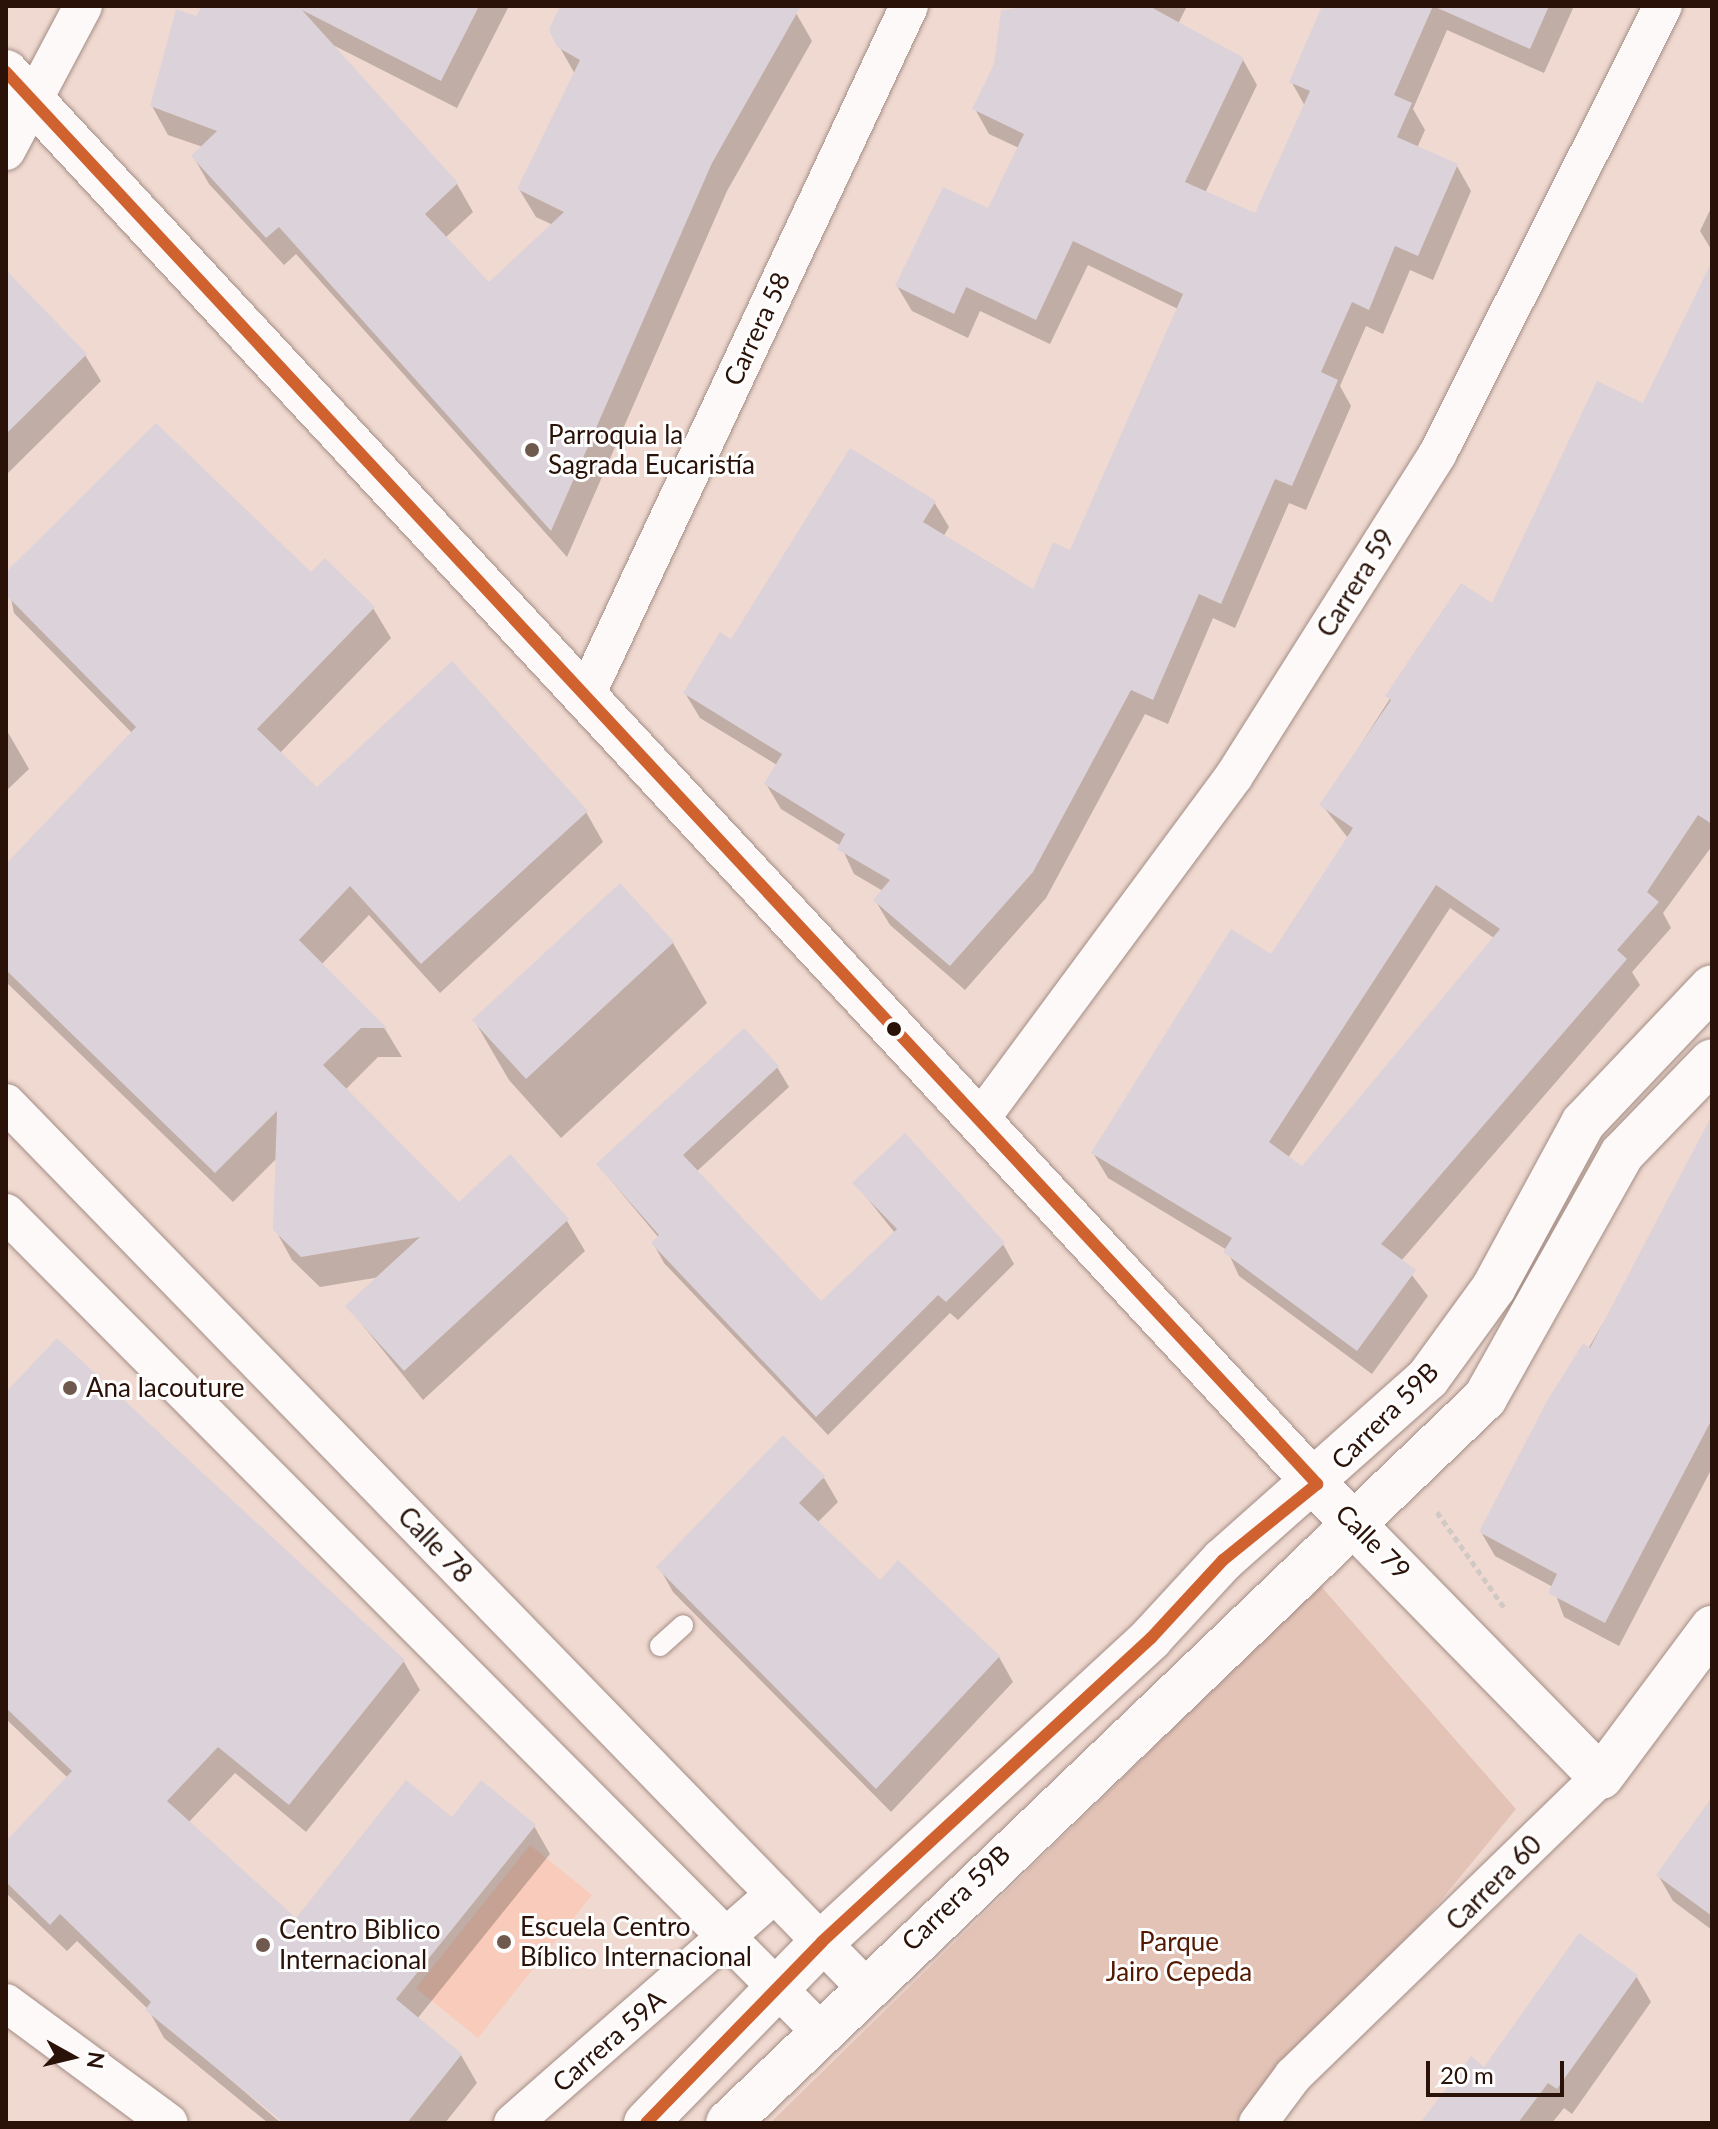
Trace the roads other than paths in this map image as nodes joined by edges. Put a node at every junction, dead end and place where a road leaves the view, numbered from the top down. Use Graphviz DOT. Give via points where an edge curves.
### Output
graph roads {
  1 [pos="83,6"];
  2 [pos="909,6"];
  3 [pos="1663,6"];
  4 [pos="20,87"];
  5 [pos="6,151"];
  6 [pos="586,695"];
  7 [pos="1712,987"];
  8 [pos="1712,1061"];
  9 [pos="6,1103"];
  10 [pos="981,1118"];
  11 [pos="6,1213"];
  12 [pos="1317,1484"];
  13 [pos="1355,1526"];
  14 [pos="683,1625"];
  15 [pos="1712,1628"];
  16 [pos="660,1646"];
  17 [pos="1601,1777"];
  18 [pos="775,1894"];
  19 [pos="732,1936"];
  20 [pos="822,1942"];
  21 [pos="864,1986"];
  22 [pos="777,1987"];
  23 [pos="6,2003"];
  24 [pos="819,2030"];
  25 [pos="169,2123"];
  26 [pos="513,2123"];
  27 [pos="646,2123"];
  28 [pos="728,2123"];
  29 [pos="1258,2123"];
  1 -- 4 [label="street"];
  2 -- 6 [label="street, Carrera 58"];
  3 -- 10 [label="street, Carrera 59" via="1438,453 1234,776"];
  4 -- 5 [label="street"];
  4 -- 6 [label="street, Calle 79"];
  6 -- 10 [label="street, Calle 79"];
  7 -- 12 [label="street, Carrera 59B" via="1583,1123 1494,1287 1428,1378"];
  8 -- 13 [label="street, Carrera 59B" via="1622,1154 1485,1398"];
  9 -- 18 [label="street, Calle 78"];
  10 -- 12 [label="street, Calle 79"];
  11 -- 19 [label="street"];
  12 -- 13 [label="street, Calle 79"];
  12 -- 20 [label="street, Carrera 59B" via="1223,1560 1151,1638"];
  13 -- 17 [label="street, Calle 79"];
  13 -- 21 [label="street, Carrera 59B" via="1267,1600"];
  14 -- 16 [label="lane"];
  15 -- 17 [label="street, Carrera 60"];
  17 -- 29 [label="street, Carrera 60" via="1293,2076"];
  18 -- 19 [label="street, Carrera 59A"];
  18 -- 20 [label="street, Calle 78"];
  19 -- 22 [label="street"];
  19 -- 26 [label="street, Carrera 59A"];
  20 -- 21 [label="street, Calle 78"];
  20 -- 22 [label="street, Carrera 59B"];
  21 -- 24 [label="street, Carrera 59B"];
  22 -- 24 [label="street"];
  22 -- 27 [label="street, Carrera 59B"];
  23 -- 25 [label="street"];
  24 -- 28 [label="street, Carrera 59B"];
}
